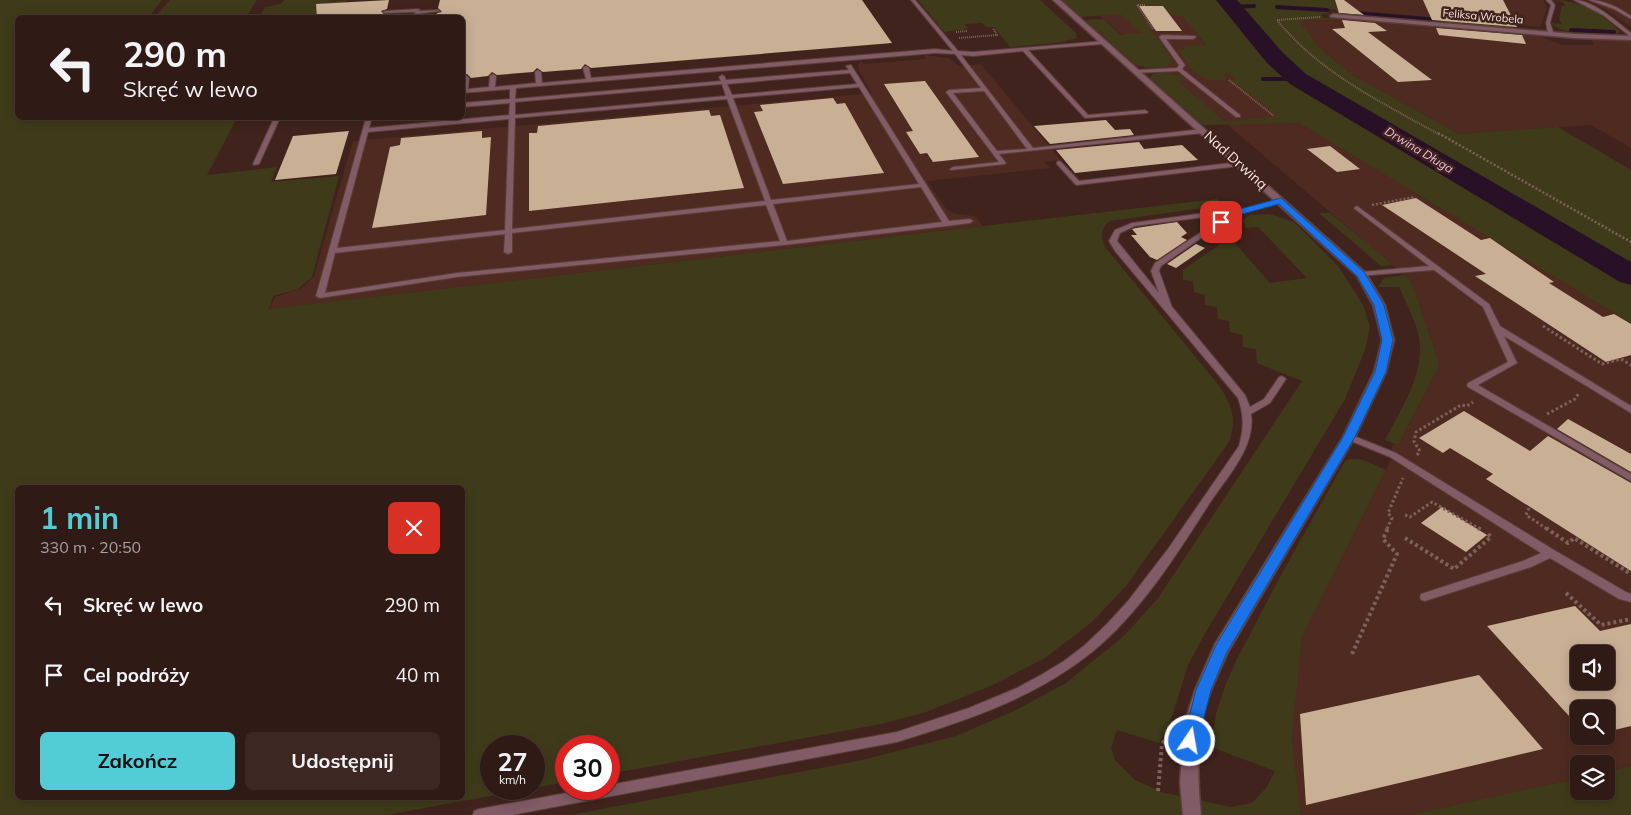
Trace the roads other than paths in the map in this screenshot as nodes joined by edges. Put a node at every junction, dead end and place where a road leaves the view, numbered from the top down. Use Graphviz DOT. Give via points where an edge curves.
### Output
graph roads {
  1 [pos="913,0"];
  2 [pos="1056,0"];
  3 [pos="1548,0"];
  4 [pos="1576,0"];
  5 [pos="1591,0"];
  6 [pos="417,11"];
  7 [pos="438,11"];
  8 [pos="386,12"];
  9 [pos="1332,16"];
  10 [pos="1631,18"];
  11 [pos="1551,34"];
  12 [pos="1631,36"];
  13 [pos="1193,37"];
  14 [pos="1103,42"];
  15 [pos="1025,50"];
  16 [pos="957,53"];
  17 [pos="845,60"];
  18 [pos="586,68"];
  19 [pos="1180,69"];
  20 [pos="719,70"];
  21 [pos="852,71"];
  22 [pos="538,72"];
  23 [pos="1137,72"];
  24 [pos="493,76"];
  25 [pos="466,78"];
  26 [pos="589,80"];
  27 [pos="724,82"];
  28 [pos="465,84"];
  29 [pos="539,84"];
  30 [pos="861,85"];
  31 [pos="513,87"];
  32 [pos="492,88"];
  33 [pos="984,89"];
  34 [pos="465,91"];
  35 [pos="729,98"];
  36 [pos="512,101"];
  37 [pos="465,106"];
  38 [pos="1145,112"];
  39 [pos="1238,116"];
  40 [pos="512,117"];
  41 [pos="276,120"];
  42 [pos="368,120"];
  43 [pos="366,130"];
  44 [pos="1203,131"];
  45 [pos="1031,150"];
  46 [pos="996,153"];
  47 [pos="1059,163"];
  48 [pos="256,164"];
  49 [pos="1239,164"];
  50 [pos="953,168"];
  51 [pos="923,185"];
  52 [pos="1281,201"];
  53 [pos="769,202"];
  54 [pos="1251,208"];
  55 [pos="1357,208"];
  56 [pos="970,221"];
  57 [pos="947,224"];
  58 [pos="508,230"];
  59 [pos="784,242"];
  60 [pos="333,251"];
  61 [pos="508,252"];
  62 [pos="1435,268"];
  63 [pos="1361,274"];
  64 [pos="1168,308"];
  65 [pos="1496,328"];
  66 [pos="1282,379"];
  67 [pos="1631,410"];
  68 [pos="1247,413"];
  69 [pos="1349,437"];
  70 [pos="1631,478"];
  71 [pos="1550,553"];
  72 [pos="1425,597"];
  73 [pos="1631,598"];
  74 [pos="479,815"];
  75 [pos="1192,815"];
  1 -- 16 [label="lane"];
  2 -- 14 [label="street, Nad Drwiną"];
  3 -- 11 [label="lane" via="1553,5 1548,23"];
  4 -- 12 [label="lane" via="1605,14"];
  5 -- 10 [label="lane" via="1616,8"];
  6 -- 7 [label="lane"];
  6 -- 8 [label="lane"];
  9 -- 11 [label="street, Feliksa Wrobela"];
  11 -- 12 [label="street, Feliksa Wrobela"];
  13 -- 19 [label="lane" via="1162,37 1182,65"];
  14 -- 15 [label="lane"];
  14 -- 23 [label="street, Nad Drwiną"];
  15 -- 16 [label="lane"];
  15 -- 38 [label="lane" via="1087,117"];
  16 -- 17 [label="lane" via="935,51"];
  16 -- 33 [label="lane"];
  17 -- 20 [label="lane"];
  17 -- 21 [label="lane"];
  18 -- 26 [label="lane"];
  19 -- 23 [label="lane"];
  19 -- 39 [label="lane"];
  20 -- 26 [label="lane"];
  20 -- 27 [label="lane"];
  21 -- 27 [label="lane"];
  21 -- 30 [label="lane"];
  22 -- 29 [label="lane"];
  23 -- 44 [label="street, Nad Drwiną"];
  24 -- 32 [label="lane"];
  25 -- 28 [label="lane"];
  26 -- 29 [label="lane"];
  27 -- 35 [label="lane"];
  27 -- 36 [label="lane"];
  29 -- 31 [label="lane"];
  30 -- 35 [label="lane"];
  30 -- 51 [label="lane"];
  31 -- 32 [label="lane"];
  31 -- 36 [label="lane"];
  32 -- 34 [label="lane"];
  33 -- 45 [label="lane"];
  33 -- 46 [label="lane" via="950,92"];
  35 -- 40 [label="lane"];
  35 -- 53 [label="lane"];
  36 -- 37 [label="lane"];
  36 -- 40 [label="lane"];
  40 -- 43 [label="lane"];
  40 -- 58 [label="lane"];
  41 -- 48 [label="lane"];
  42 -- 43 [label="lane"];
  43 -- 60 [label="lane"];
  44 -- 45 [label="lane"];
  44 -- 49 [label="street, Nad Drwiną"];
  45 -- 46 [label="lane"];
  46 -- 50 [label="lane" via="1003,163"];
  47 -- 49 [label="lane" via="1077,183"];
  49 -- 52 [label="street, Nad Drwiną"];
  51 -- 53 [label="lane"];
  51 -- 57 [label="lane"];
  52 -- 54 [label="lane"];
  52 -- 63 [label="street, Nad Drwiną"];
  53 -- 58 [label="lane"];
  53 -- 59 [label="lane"];
  54 -- 64 [label="lane" via="1232,214 1158,265 1155,272"];
  54 -- 64 [label="lane" via="1134,224 1114,235 1113,241 1118,249"];
  55 -- 62 [label="lane"];
  56 -- 57 [label="lane"];
  57 -- 59 [label="lane"];
  58 -- 60 [label="lane"];
  58 -- 61 [label="lane"];
  59 -- 60 [label="lane" via="457,275 320,296"];
  62 -- 63 [label="lane"];
  62 -- 65 [label="lane" via="1486,306"];
  63 -- 69 [label="street, Nad Drwiną" via="1379,305 1388,340 1380,372"];
  64 -- 68 [label="lane" via="1242,397"];
  65 -- 67 [label="lane"];
  65 -- 70 [label="lane" via="1513,363 1471,385"];
  66 -- 68 [label="lane" via="1267,401"];
  68 -- 74 [label="lane" via="1249,430 1243,446 1145,589 1089,648 1011,696 959,718 896,737"];
  69 -- 71 [label="lane" via="1393,455"];
  69 -- 75 [label="street, Nad Drwiną" via="1221,649 1203,690 1190,741"];
  71 -- 72 [label="lane" via="1527,564"];
  71 -- 73 [label="lane"];
}
